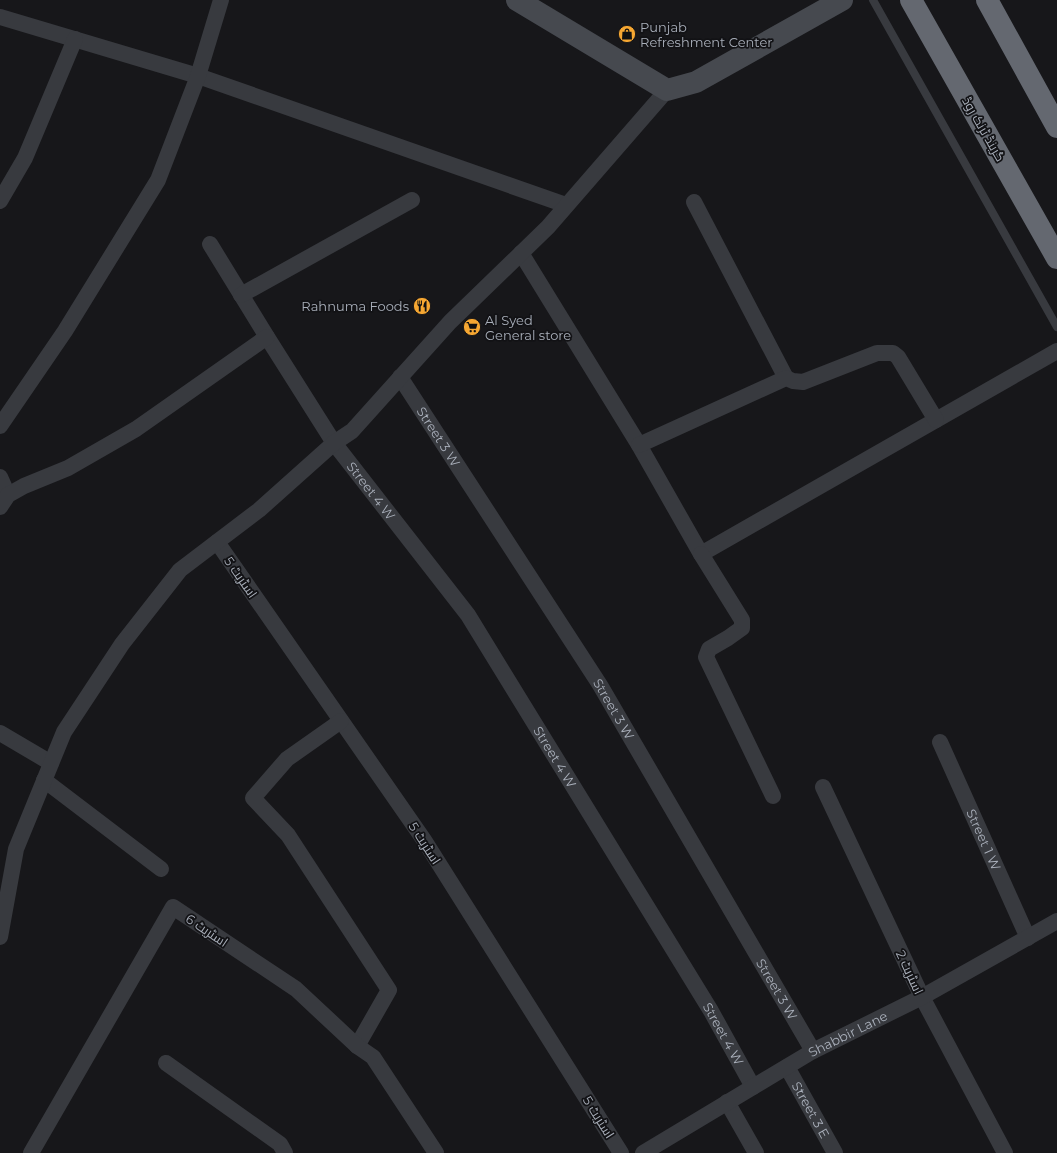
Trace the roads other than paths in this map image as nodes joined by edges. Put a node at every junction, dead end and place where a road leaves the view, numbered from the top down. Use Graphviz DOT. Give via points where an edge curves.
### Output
graph roads {
  1 [pos="221,0"];
  2 [pos="517,0"];
  3 [pos="842,0"];
  4 [pos="873,0"];
  5 [pos="911,0"];
  6 [pos="987,0"];
  7 [pos="0,16"];
  8 [pos="75,39"];
  9 [pos="198,76"];
  10 [pos="667,90"];
  11 [pos="1057,127"];
  12 [pos="412,200"];
  13 [pos="0,201"];
  14 [pos="694,202"];
  15 [pos="566,205"];
  16 [pos="210,244"];
  17 [pos="521,253"];
  18 [pos="1057,258"];
  19 [pos="241,295"];
  20 [pos="1057,327"];
  21 [pos="267,337"];
  22 [pos="1057,351"];
  23 [pos="400,377"];
  24 [pos="786,378"];
  25 [pos="936,420"];
  26 [pos="0,426"];
  27 [pos="334,443"];
  28 [pos="640,445"];
  29 [pos="0,477"];
  30 [pos="4,502"];
  31 [pos="217,542"];
  32 [pos="701,554"];
  33 [pos="341,721"];
  34 [pos="0,733"];
  35 [pos="940,742"];
  36 [pos="51,763"];
  37 [pos="44,780"];
  38 [pos="823,787"];
  39 [pos="773,796"];
  40 [pos="161,869"];
  41 [pos="1057,921"];
  42 [pos="0,937"];
  43 [pos="1028,938"];
  44 [pos="922,997"];
  45 [pos="357,1046"];
  46 [pos="813,1051"];
  47 [pos="166,1063"];
  48 [pos="787,1067"];
  49 [pos="754,1087"];
  50 [pos="726,1102"];
  51 [pos="31,1153"];
  52 [pos="285,1153"];
  53 [pos="436,1153"];
  54 [pos="621,1153"];
  55 [pos="643,1153"];
  56 [pos="756,1153"];
  57 [pos="835,1153"];
  58 [pos="1005,1153"];
  1 -- 9 [label="street"];
  2 -- 10 [label="street"];
  3 -- 10 [label="street" via="696,82"];
  4 -- 20 [label="lane"];
  5 -- 18 [label="highway, گرینڈ ٹرنک روڈ"];
  6 -- 11 [label="highway"];
  7 -- 8 [label="street"];
  8 -- 9 [label="street"];
  8 -- 13 [label="street" via="25,158"];
  9 -- 15 [label="street"];
  9 -- 26 [label="street" via="158,180 65,331"];
  10 -- 15 [label="street"];
  12 -- 19 [label="street"];
  14 -- 24 [label="street"];
  15 -- 17 [label="street"];
  16 -- 19 [label="street, Street 4 W"];
  17 -- 23 [label="street" via="450,322"];
  17 -- 28 [label="street"];
  19 -- 21 [label="street, Street 4 W"];
  21 -- 27 [label="street, Street 4 W"];
  21 -- 30 [label="street" via="136,429 68,468 24,486"];
  22 -- 25 [label="street"];
  23 -- 27 [label="street" via="352,431"];
  23 -- 46 [label="street, Street 3 W" via="600,685"];
  24 -- 25 [label="street" via="803,382 877,353 893,353 898,357"];
  24 -- 28 [label="street"];
  25 -- 32 [label="street"];
  27 -- 31 [label="street" via="259,510"];
  27 -- 49 [label="street, Street 4 W" via="468,615"];
  28 -- 32 [label="street"];
  29 -- 30 [label="street"];
  31 -- 33 [label="street, اسٹریٹ 5"];
  31 -- 36 [label="street" via="180,570 122,644 64,732"];
  32 -- 39 [label="street" via="742,620 742,628 709,648 706,657"];
  33 -- 45 [label="street" via="287,759 253,798 288,835 389,990"];
  33 -- 54 [label="street, اسٹریٹ 5" via="424,840"];
  34 -- 36 [label="street"];
  35 -- 43 [label="street, Street 1 W"];
  36 -- 37 [label="street"];
  37 -- 40 [label="street"];
  37 -- 42 [label="street" via="16,849"];
  38 -- 44 [label="street, اسٹریٹ 2"];
  41 -- 43 [label="street, Shabbir Lane"];
  43 -- 44 [label="street, Shabbir Lane"];
  44 -- 46 [label="street, Shabbir Lane"];
  44 -- 58 [label="street, اسٹریٹ 2"];
  45 -- 51 [label="street, اسٹریٹ 6" via="296,989 173,907"];
  45 -- 53 [label="street, اسٹریٹ 6" via="373,1057"];
  46 -- 48 [label="street, Shabbir Lane"];
  47 -- 52 [label="street" via="280,1144"];
  48 -- 49 [label="street, Shabbir Lane"];
  48 -- 57 [label="street, Street 3 E"];
  49 -- 50 [label="street, Shabbir Lane"];
  50 -- 55 [label="street, Shabbir Lane"];
  50 -- 56 [label="street"];
}
